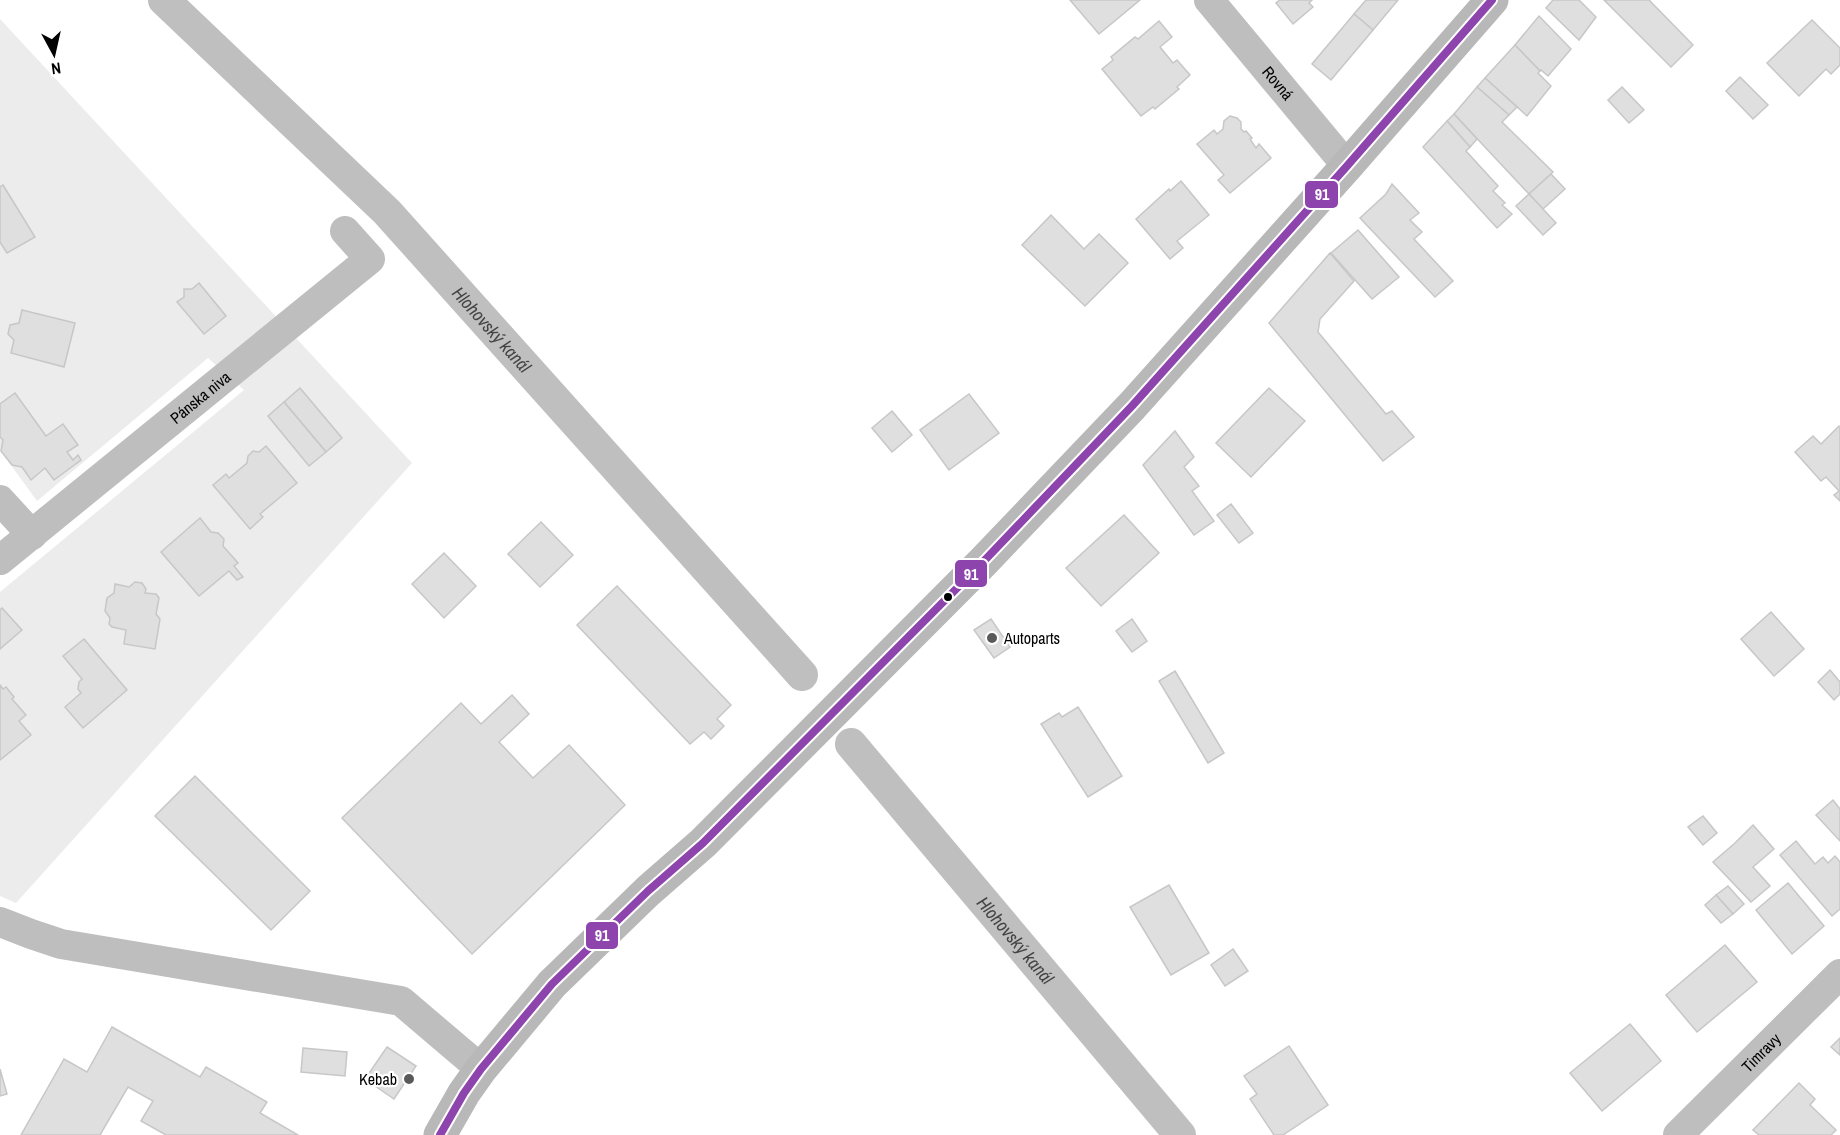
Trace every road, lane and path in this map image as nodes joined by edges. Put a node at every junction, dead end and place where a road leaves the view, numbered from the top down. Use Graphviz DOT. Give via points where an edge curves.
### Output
graph roads {
  1 [pos="1209,0"];
  2 [pos="1492,0"];
  3 [pos="1347,166"];
  4 [pos="345,231"];
  5 [pos="0,500"];
  6 [pos="32,536"];
  7 [pos="0,560"];
  8 [pos="0,922"];
  9 [pos="1840,974"];
  10 [pos="481,1069"];
  11 [pos="1682,1134"];
  12 [pos="440,1135"];
  1 -- 3 [label="street, Rovná"];
  2 -- 3 [label="main road"];
  3 -- 10 [label="main road" via="1051,491 703,843 552,984"];
  4 -- 6 [label="street, Pánska niva" via="370,259"];
  5 -- 6 [label="street"];
  6 -- 7 [label="street, Pánska niva"];
  8 -- 10 [label="street" via="61,944 401,1001"];
  9 -- 11 [label="street, Timravy"];
  10 -- 12 [label="main road"];
}
